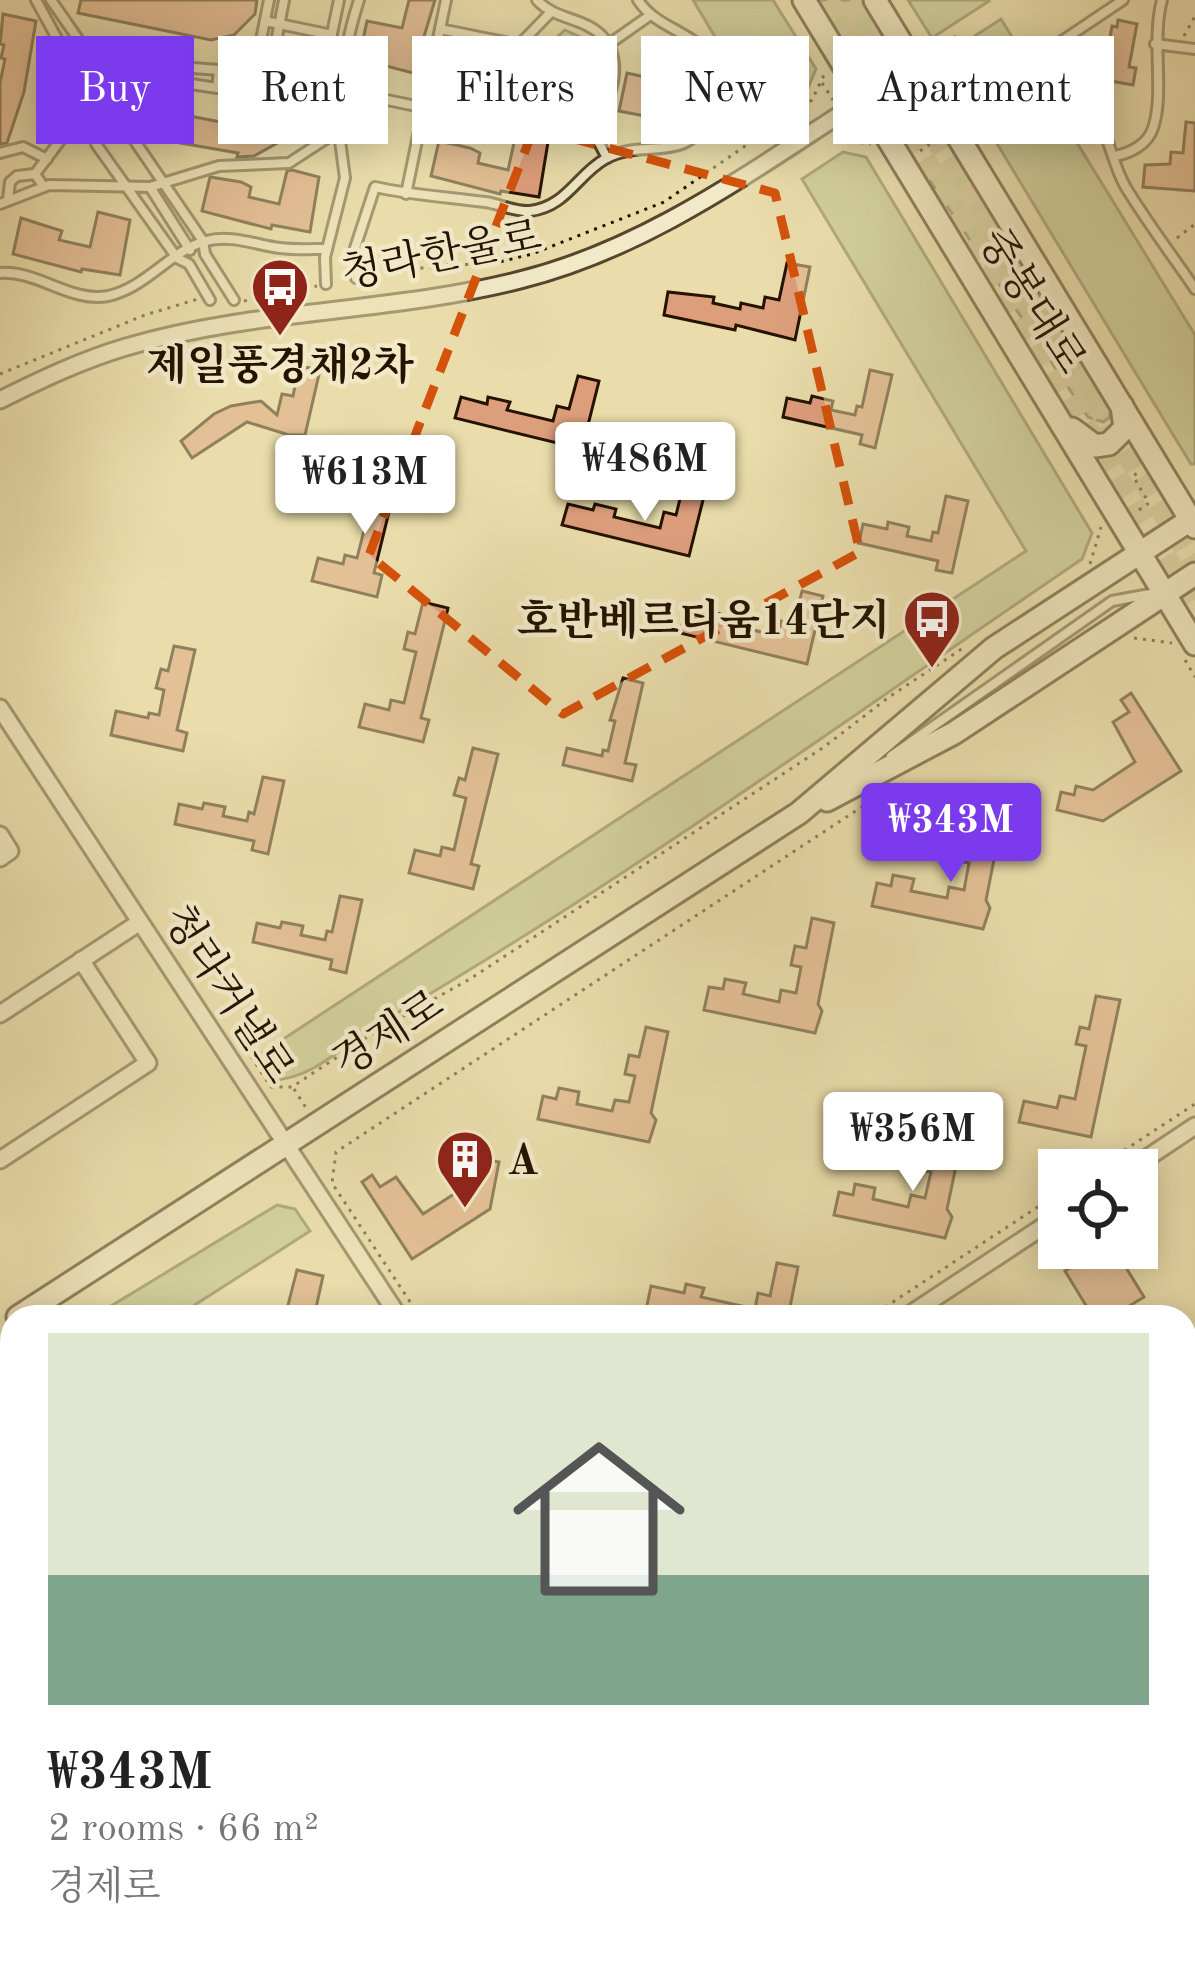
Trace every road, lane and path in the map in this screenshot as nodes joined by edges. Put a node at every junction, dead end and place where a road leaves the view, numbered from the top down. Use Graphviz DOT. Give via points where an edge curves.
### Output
graph roads {
  1 [pos="36,0"];
  2 [pos="269,0"];
  3 [pos="284,0"];
  4 [pos="339,0"];
  5 [pos="358,0"];
  6 [pos="446,0"];
  7 [pos="537,0"];
  8 [pos="638,0"];
  9 [pos="804,0"];
  10 [pos="875,0"];
  11 [pos="1123,0"];
  12 [pos="1162,0"];
  13 [pos="55,2"];
  14 [pos="551,12"];
  15 [pos="45,14"];
  16 [pos="650,16"];
  17 [pos="1195,16"];
  18 [pos="265,21"];
  19 [pos="279,24"];
  20 [pos="440,29"];
  21 [pos="332,35"];
  22 [pos="57,36"];
  23 [pos="77,36"];
  24 [pos="262,36"];
  25 [pos="277,36"];
  26 [pos="351,36"];
  27 [pos="438,36"];
  28 [pos="472,36"];
  29 [pos="528,36"];
  30 [pos="600,36"];
  31 [pos="617,39"];
  32 [pos="1154,44"];
  33 [pos="1175,46"];
  34 [pos="833,48"];
  35 [pos="1195,50"];
  36 [pos="827,70"];
  37 [pos="218,79"];
  38 [pos="194,84"];
  39 [pos="833,119"];
  40 [pos="58,144"];
  41 [pos="96,144"];
  42 [pos="137,144"];
  43 [pos="319,144"];
  44 [pos="340,144"];
  45 [pos="416,144"];
  46 [pos="600,144"];
  47 [pos="871,144"];
  48 [pos="892,144"];
  49 [pos="930,144"];
  50 [pos="0,153"];
  51 [pos="914,154"];
  52 [pos="1115,156"];
  53 [pos="607,158"];
  54 [pos="879,158"];
  55 [pos="47,159"];
  56 [pos="34,174"];
  57 [pos="164,184"];
  58 [pos="44,187"];
  59 [pos="130,187"];
  60 [pos="150,187"];
  61 [pos="406,194"];
  62 [pos="4,201"];
  63 [pos="182,211"];
  64 [pos="170,219"];
  65 [pos="1195,224"];
  66 [pos="156,227"];
  67 [pos="202,242"];
  68 [pos="1164,243"];
  69 [pos="327,249"];
  70 [pos="190,250"];
  71 [pos="177,258"];
  72 [pos="0,273"];
  73 [pos="356,278"];
  74 [pos="326,284"];
  75 [pos="1195,289"];
  76 [pos="210,299"];
  77 [pos="234,300"];
  78 [pos="0,374"];
  79 [pos="0,400"];
  80 [pos="1122,404"];
  81 [pos="1059,415"];
  82 [pos="1148,467"];
  83 [pos="1138,510"];
  84 [pos="1100,520"];
  85 [pos="1194,520"];
  86 [pos="1140,551"];
  87 [pos="1090,565"];
  88 [pos="1195,574"];
  89 [pos="1165,593"];
  90 [pos="1135,637"];
  91 [pos="966,646"];
  92 [pos="1184,648"];
  93 [pos="1195,677"];
  94 [pos="2,714"];
  95 [pos="893,786"];
  96 [pos="799,813"];
  97 [pos="0,836"];
  98 [pos="0,858"];
  99 [pos="140,922"];
  100 [pos="81,960"];
  101 [pos="0,1014"];
  102 [pos="236,1034"];
  103 [pos="1195,1104"];
  104 [pos="1195,1126"];
  105 [pos="286,1144"];
  106 [pos="1126,1149"];
  107 [pos="1158,1151"];
  108 [pos="0,1160"];
  109 [pos="1038,1207"];
  110 [pos="1038,1230"];
  111 [pos="939,1295"];
  112 [pos="37,1305"];
  113 [pos="391,1305"];
  114 [pos="412,1305"];
  115 [pos="888,1305"];
  116 [pos="924,1305"];
  117 [pos="939,1305"];
  1 -- 15 [label="lane"];
  2 -- 18 [label="lane"];
  3 -- 19 [label="lane"];
  4 -- 21 [label="lane"];
  5 -- 26 [label="lane"];
  6 -- 20 [label="lane"];
  7 -- 14 [label="lane"];
  8 -- 16 [label="lane"];
  9 -- 34 [label="main road, 중봉대로"];
  10 -- 80 [label="main road, 중봉대로"];
  11 -- 52 [label="lane" via="1050,49 1049,64 1089,105"];
  12 -- 32 [label="lane"];
  13 -- 15 [label="lane"];
  13 -- 23 [label="lane"];
  14 -- 29 [label="lane"];
  14 -- 30 [label="lane"];
  15 -- 22 [label="lane"];
  16 -- 31 [label="lane"];
  16 -- 53 [label="lane" via="706,49 717,73 716,108 684,145"];
  17 -- 33 [label="path"];
  18 -- 19 [label="lane"];
  18 -- 24 [label="lane"];
  19 -- 21 [label="lane"];
  19 -- 25 [label="lane"];
  20 -- 27 [label="lane"];
  20 -- 28 [label="lane"];
  32 -- 33 [label="lane"];
  32 -- 52 [label="lane" via="1154,125 1140,146"];
  33 -- 35 [label="lane"];
  36 -- 73 [label="path" via="812,100 664,202 532,254"];
  37 -- 38 [label="lane" via="217,88"];
  39 -- 79 [label="street, 청라한울로" via="678,218 576,264 491,287 151,340"];
  40 -- 55 [label="lane"];
  41 -- 59 [label="lane"];
  42 -- 57 [label="lane"];
  43 -- 57 [label="lane" via="289,163 219,166"];
  44 -- 69 [label="lane" via="345,178"];
  45 -- 61 [label="lane"];
  46 -- 53 [label="lane"];
  47 -- 54 [label="path"];
  48 -- 81 [label="main road, 중봉대로"];
  49 -- 51 [label="path"];
  50 -- 55 [label="lane" via="23,147"];
  52 -- 68 [label="lane"];
  53 -- 61 [label="lane" via="564,197 531,211"];
  55 -- 56 [label="lane"];
  56 -- 58 [label="lane"];
  56 -- 62 [label="lane" via="10,182"];
  57 -- 60 [label="lane"];
  57 -- 63 [label="lane"];
  58 -- 59 [label="lane"];
  58 -- 62 [label="lane"];
  59 -- 60 [label="lane"];
  59 -- 66 [label="lane"];
  60 -- 64 [label="lane"];
  61 -- 73 [label="lane" via="375,187 355,248"];
  63 -- 64 [label="lane"];
  63 -- 67 [label="lane"];
  64 -- 66 [label="lane"];
  64 -- 70 [label="lane"];
  65 -- 68 [label="path"];
  66 -- 71 [label="lane"];
  67 -- 69 [label="lane"];
  67 -- 70 [label="lane"];
  67 -- 77 [label="lane"];
  68 -- 75 [label="lane"];
  69 -- 74 [label="lane"];
  70 -- 71 [label="lane"];
  71 -- 72 [label="lane" via="106,296"];
  71 -- 76 [label="lane"];
  74 -- 77 [label="path"];
  76 -- 78 [label="path" via="146,315"];
  80 -- 81 [label="main road" via="1125,428 1109,444 1084,441"];
  80 -- 85 [label="main road, 중봉대로"];
  81 -- 86 [label="main road, 중봉대로"];
  82 -- 83 [label="path" via="1133,476 1149,503"];
  84 -- 87 [label="path"];
  85 -- 86 [label="main road, 경제로"];
  86 -- 89 [label="main road, 중봉대로"];
  86 -- 96 [label="main road, 경제로" via="994,648"];
  88 -- 89 [label="main road, 경제로"];
  89 -- 92 [label="main road, 중봉대로"];
  89 -- 96 [label="main road, 경제로" via="953,733"];
  90 -- 92 [label="path"];
  91 -- 102 [label="path" via="470,979 292,1087 271,1087"];
  92 -- 93 [label="path"];
  94 -- 99 [label="street, 청라커낼로"];
  95 -- 114 [label="path" via="336,1152 332,1183"];
  96 -- 105 [label="main road, 경제로"];
  97 -- 98 [label="street" via="10,851"];
  99 -- 100 [label="street"];
  99 -- 105 [label="street, 청라커낼로"];
  100 -- 101 [label="street"];
  100 -- 108 [label="street" via="148,1063"];
  103 -- 106 [label="path"];
  104 -- 107 [label="street"];
  105 -- 112 [label="main road, 경제로"];
  105 -- 113 [label="street, 청라커낼로"];
  109 -- 115 [label="path"];
  110 -- 111 [label="street"];
  111 -- 116 [label="street"];
  111 -- 117 [label="street"];
}
